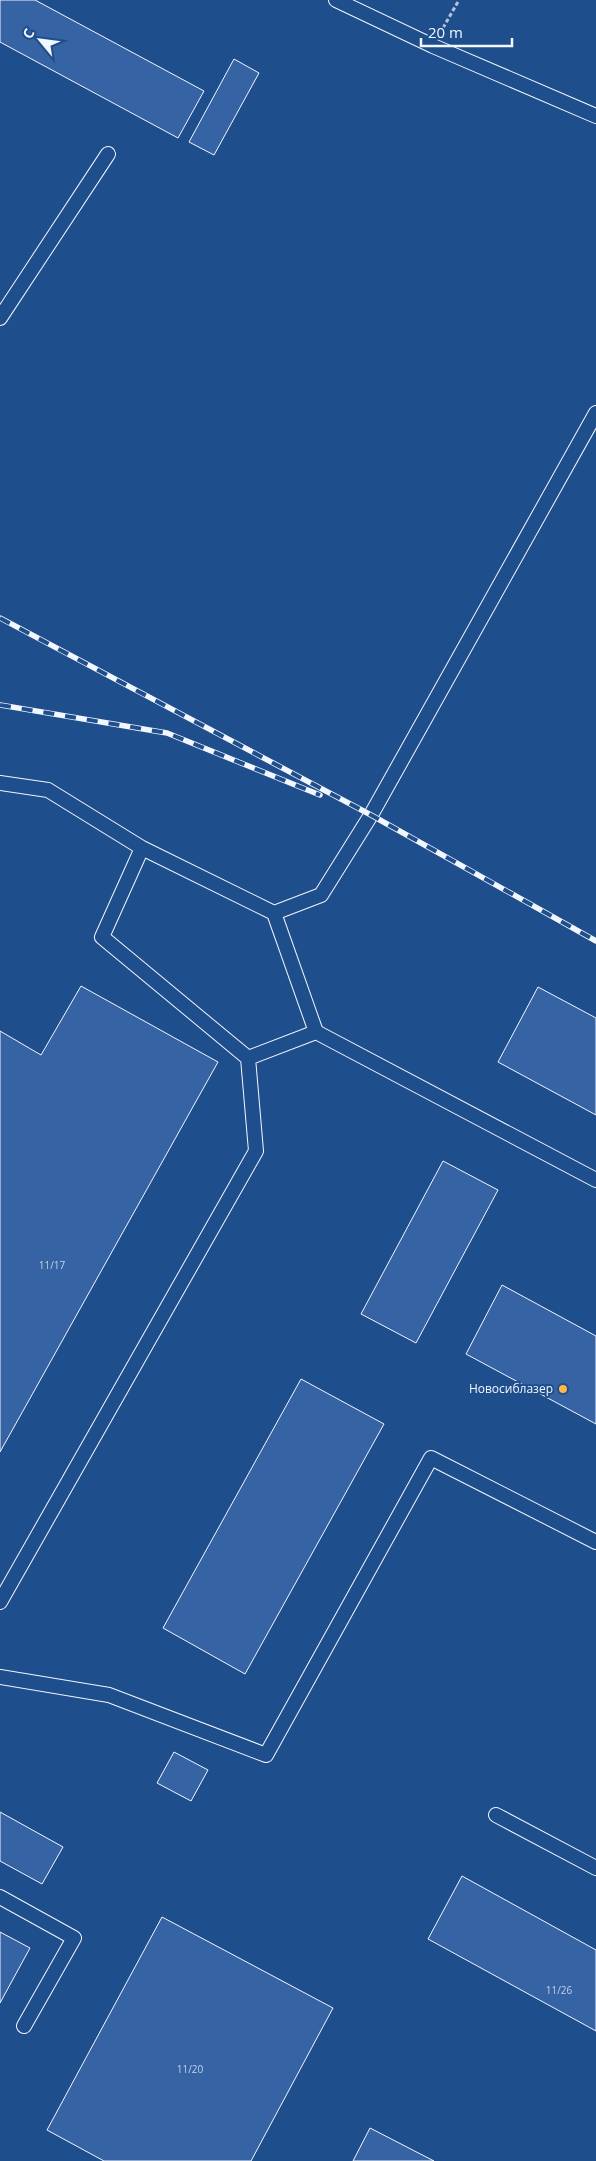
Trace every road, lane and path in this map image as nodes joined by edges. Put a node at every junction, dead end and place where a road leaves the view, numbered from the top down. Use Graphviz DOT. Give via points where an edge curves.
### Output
graph roads {
  1 [pos="336,0"];
  2 [pos="459,0"];
  3 [pos="433,46"];
  4 [pos="596,116"];
  5 [pos="108,154"];
  6 [pos="0,318"];
  7 [pos="596,413"];
  8 [pos="0,783"];
  9 [pos="142,848"];
  10 [pos="274,913"];
  11 [pos="316,1032"];
  12 [pos="248,1058"];
  13 [pos="596,1180"];
  14 [pos="596,1542"];
  15 [pos="0,1602"];
  16 [pos="0,1677"];
  17 [pos="496,1815"];
  18 [pos="596,1868"];
  19 [pos="0,1897"];
  20 [pos="24,2026"];
  1 -- 3 [label="lane"];
  2 -- 3 [label="path"];
  3 -- 4 [label="lane"];
  5 -- 6 [label="lane"];
  7 -- 10 [label="lane" via="375,807 321,895"];
  8 -- 9 [label="lane" via="48,790"];
  9 -- 10 [label="lane"];
  9 -- 12 [label="lane" via="102,937"];
  10 -- 11 [label="lane"];
  11 -- 12 [label="lane"];
  11 -- 13 [label="lane"];
  12 -- 15 [label="lane" via="256,1152"];
  14 -- 16 [label="lane" via="431,1458 266,1755 108,1695"];
  17 -- 18 [label="lane"];
  19 -- 20 [label="lane" via="74,1938"];
}
